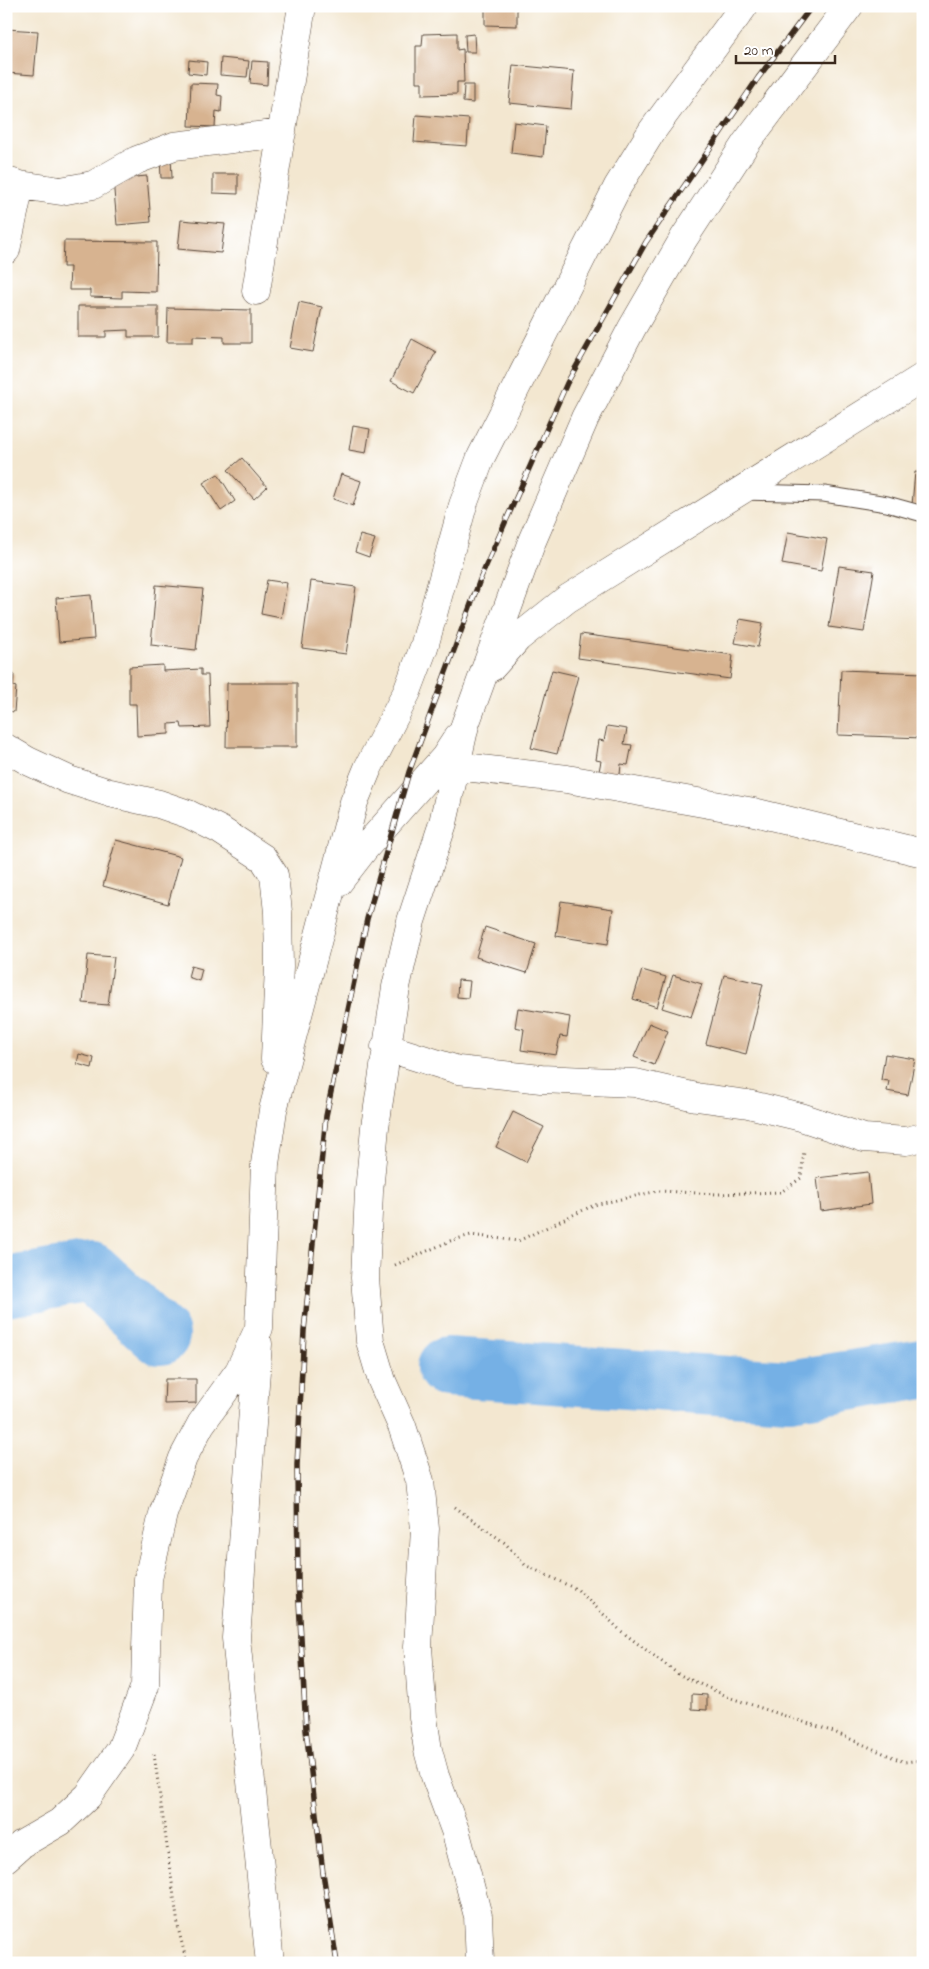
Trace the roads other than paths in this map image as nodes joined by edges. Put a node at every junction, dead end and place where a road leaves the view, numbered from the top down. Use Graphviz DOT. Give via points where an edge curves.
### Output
graph roads {
  1 [pos="302,6"];
  2 [pos="744,6"];
  3 [pos="849,6"];
  4 [pos="282,133"];
  5 [pos="13,183"];
  6 [pos="6,250"];
  7 [pos="256,291"];
  8 [pos="923,377"];
  9 [pos="739,492"];
  10 [pos="923,514"];
  11 [pos="482,679"];
  12 [pos="465,725"];
  13 [pos="6,748"];
  14 [pos="456,766"];
  15 [pos="923,853"];
  16 [pos="330,894"];
  17 [pos="385,1047"];
  18 [pos="273,1110"];
  19 [pos="923,1137"];
  20 [pos="259,1328"];
  21 [pos="6,1858"];
  22 [pos="270,1963"];
  23 [pos="480,1963"];
  1 -- 4 [label="street"];
  2 -- 16 [label="street" via="652,131 618,186 481,457 463,505 424,646 407,692 354,802"];
  3 -- 11 [label="street" via="746,143 684,238 632,328 585,418 532,541"];
  4 -- 5 [label="street" via="174,146 137,160 93,185 62,191"];
  4 -- 7 [label="street"];
  5 -- 6 [label="street"];
  8 -- 9 [label="street"];
  9 -- 10 [label="lane" via="824,494 887,504"];
  9 -- 11 [label="street" via="567,599 518,638"];
  11 -- 12 [label="street"];
  12 -- 14 [label="street"];
  12 -- 16 [label="street" via="445,757 365,848"];
  13 -- 18 [label="street" via="69,780 188,814 263,858 274,875 278,912"];
  14 -- 15 [label="street" via="566,779 754,812"];
  14 -- 17 [label="street" via="443,823 411,921"];
  16 -- 18 [label="street"];
  17 -- 19 [label="street" via="458,1070 635,1084 748,1104 864,1138 906,1141"];
  17 -- 23 [label="street" via="369,1192 365,1278 370,1341 420,1481 425,1529 418,1647 423,1717 435,1776 456,1833 478,1916"];
  18 -- 20 [label="street" via="265,1164"];
  20 -- 21 [label="street" via="239,1371 201,1424 183,1458 162,1514 148,1578 145,1686 121,1749 88,1796 60,1822 22,1844"];
  20 -- 22 [label="street" via="236,1638"];
}
